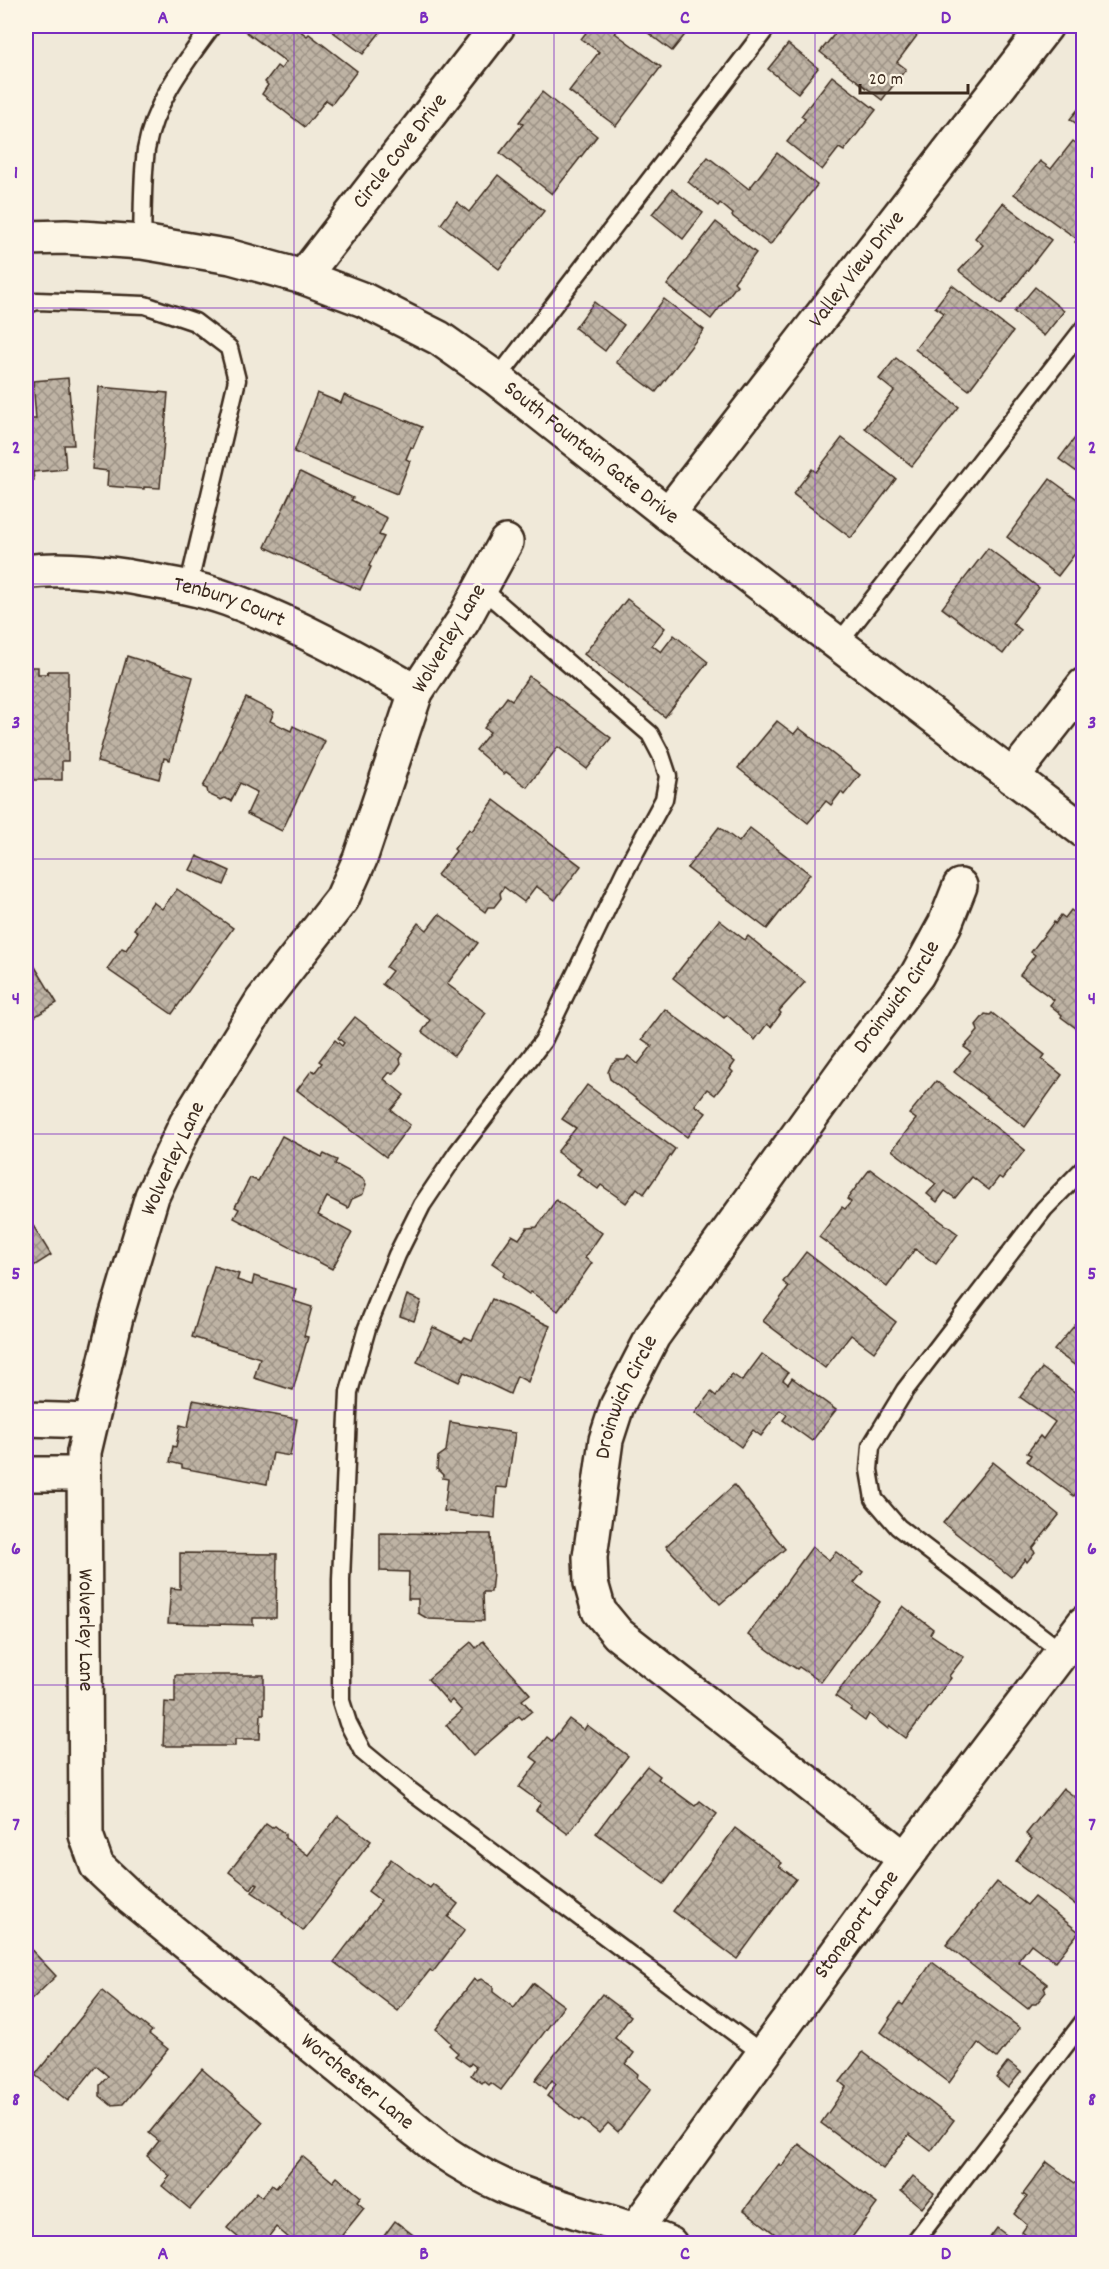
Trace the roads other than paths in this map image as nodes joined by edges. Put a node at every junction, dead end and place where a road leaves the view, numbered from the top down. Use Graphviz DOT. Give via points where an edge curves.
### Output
graph roads {
  1 [pos="212,26"];
  2 [pos="498,26"];
  3 [pos="768,26"];
  4 [pos="1046,26"];
  5 [pos="26,238"];
  6 [pos="142,242"];
  7 [pos="303,277"];
  8 [pos="26,304"];
  9 [pos="1083,328"];
  10 [pos="497,379"];
  11 [pos="668,514"];
  12 [pos="506,542"];
  13 [pos="26,572"];
  14 [pos="188,588"];
  15 [pos="481,588"];
  16 [pos="838,644"];
  17 [pos="1083,685"];
  18 [pos="416,692"];
  19 [pos="1012,777"];
  20 [pos="1083,831"];
  21 [pos="960,886"];
  22 [pos="1083,1168"];
  23 [pos="26,1419"];
  24 [pos="91,1421"];
  25 [pos="26,1474"];
  26 [pos="84,1474"];
  27 [pos="1083,1623"];
  28 [pos="1062,1652"];
  29 [pos="90,1850"];
  30 [pos="905,1859"];
  31 [pos="1083,2021"];
  32 [pos="763,2054"];
  33 [pos="636,2229"];
  34 [pos="670,2244"];
  35 [pos="913,2244"];
  1 -- 6 [label="lane" via="180,69 152,127 146,150"];
  2 -- 7 [label="street, Circle Cove Drive"];
  3 -- 10 [label="lane"];
  4 -- 11 [label="street, Valley View Drive"];
  5 -- 6 [label="street, South Fountain Gate Drive"];
  6 -- 7 [label="street, South Fountain Gate Drive" via="231,256"];
  7 -- 10 [label="street, South Fountain Gate Drive" via="364,300 439,338"];
  8 -- 14 [label="lane" via="37,301 145,305 195,322 229,348 237,380"];
  9 -- 16 [label="lane"];
  10 -- 11 [label="street, South Fountain Gate Drive"];
  11 -- 16 [label="street, South Fountain Gate Drive"];
  12 -- 15 [label="street, Wolverley Lane"];
  13 -- 14 [label="street, Tenbury Court" via="95,572"];
  14 -- 18 [label="street, Tenbury Court" via="226,598 336,646"];
  15 -- 18 [label="street, Wolverley Lane"];
  15 -- 32 [label="lane" via="650,734 668,776 664,799 543,1041 422,1205 367,1328 349,1392 341,1580 341,1701 363,1752"];
  16 -- 19 [label="street, South Fountain Gate Drive"];
  17 -- 19 [label="street"];
  18 -- 24 [label="street, Wolverley Lane" via="360,859 342,899 262,1001 186,1124 152,1196 116,1317"];
  19 -- 20 [label="street, South Fountain Gate Drive"];
  21 -- 30 [label="street, Droinwich Circle" via="945,924 917,975 653,1336 636,1365 606,1440 590,1557 591,1583 599,1611 618,1634"];
  22 -- 28 [label="lane" via="1044,1209 905,1390 871,1446 869,1470 874,1499 898,1527"];
  23 -- 24 [label="street"];
  24 -- 26 [label="street, Wolverley Lane"];
  25 -- 26 [label="street"];
  26 -- 29 [label="street, Wolverley Lane" via="86,1835"];
  27 -- 28 [label="street, Stoneport Lane"];
  28 -- 30 [label="street, Stoneport Lane"];
  29 -- 33 [label="street, Worchester Lane" via="97,1866 130,1898 439,2149 507,2187"];
  30 -- 32 [label="street, Stoneport Lane"];
  31 -- 35 [label="lane"];
  32 -- 33 [label="street, Stoneport Lane"];
  33 -- 34 [label="street, Worchester Lane"];
}
